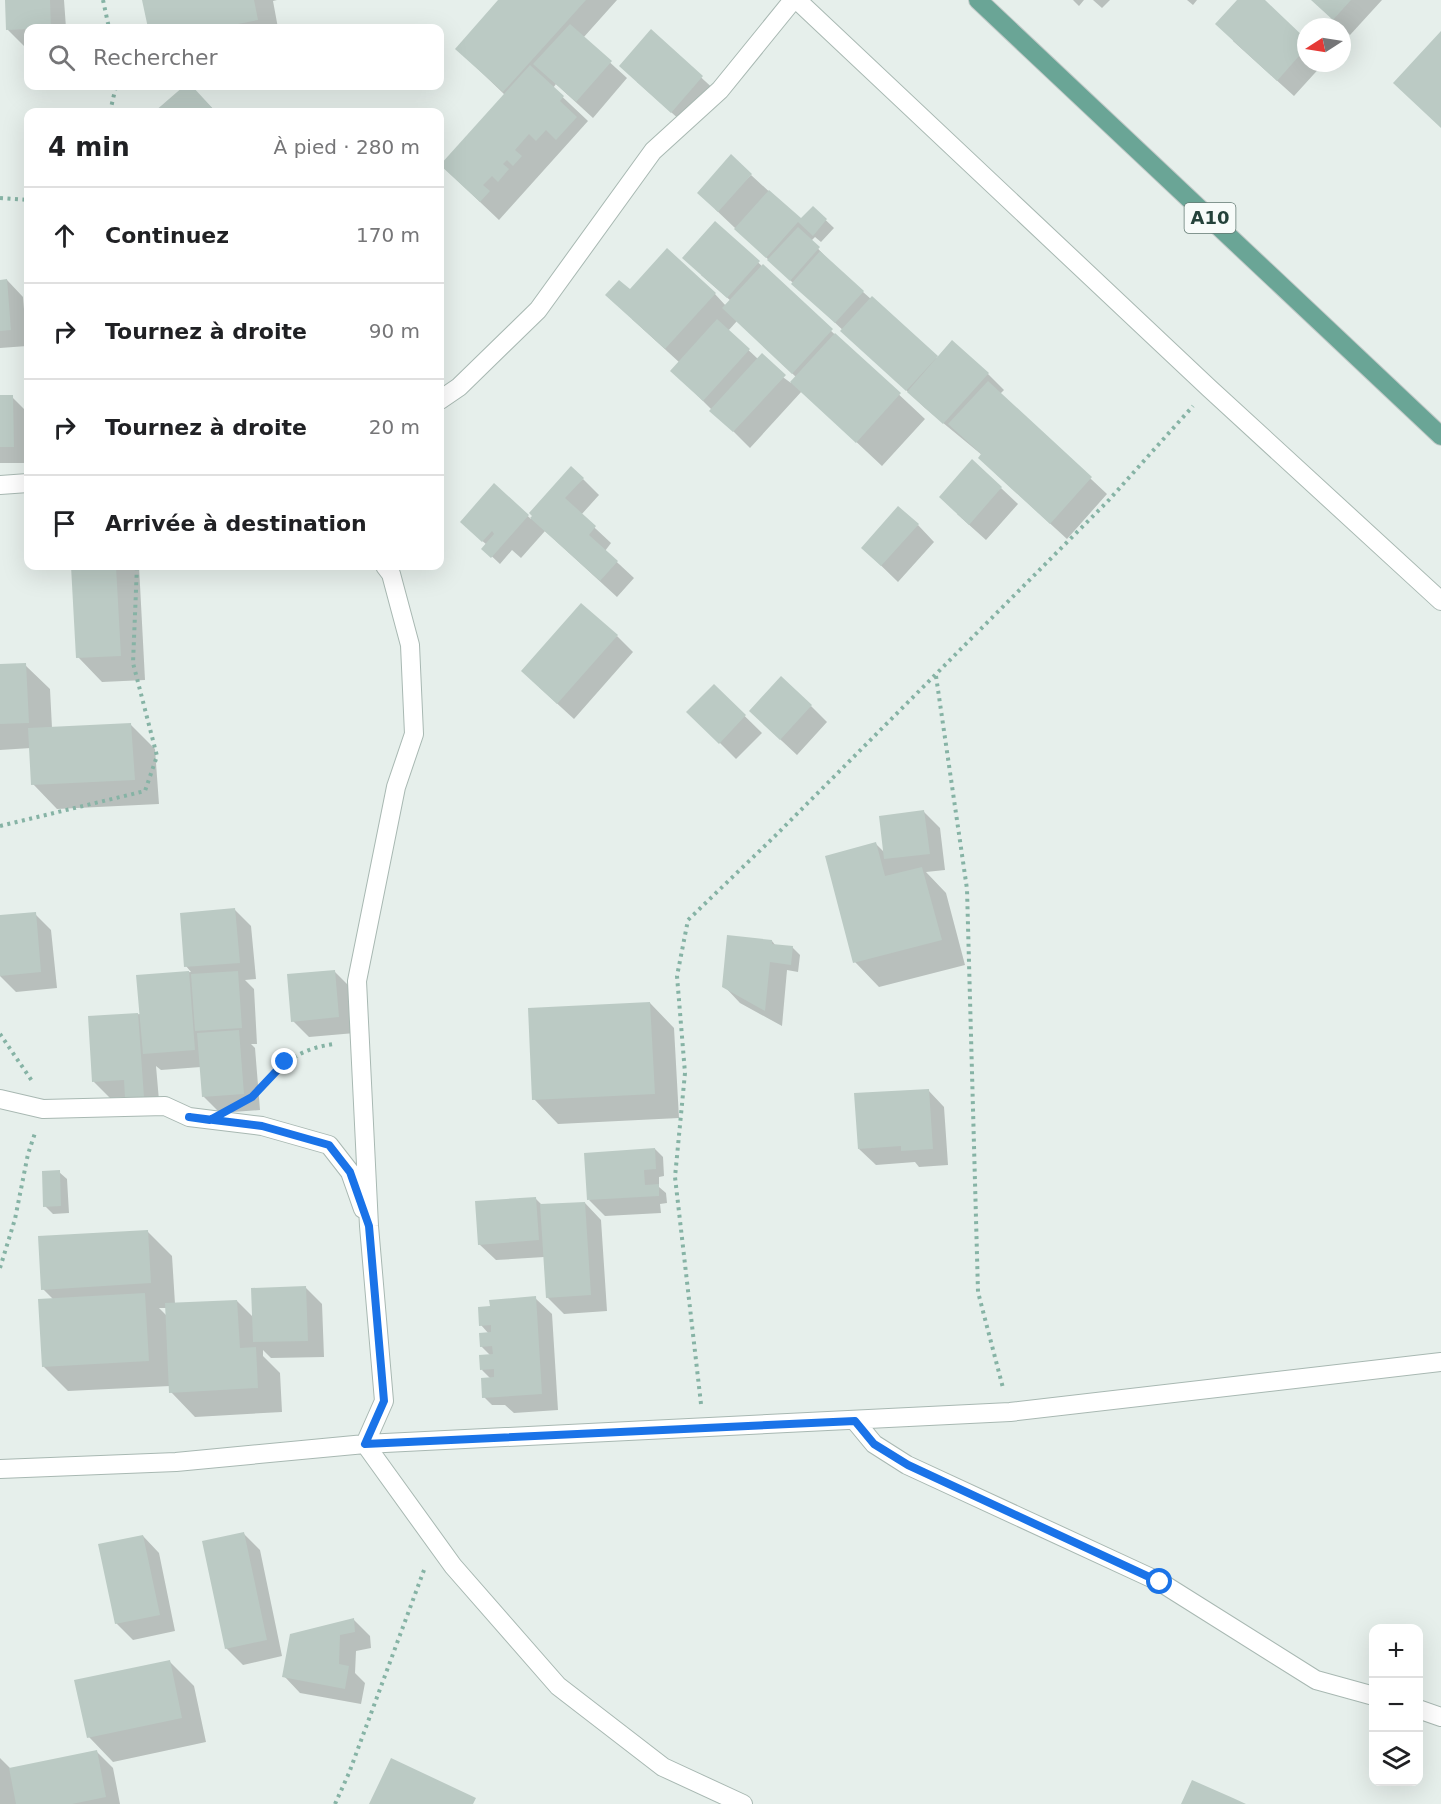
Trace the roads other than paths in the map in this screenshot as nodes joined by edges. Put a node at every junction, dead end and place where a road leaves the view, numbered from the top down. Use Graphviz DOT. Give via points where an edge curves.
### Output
graph roads {
  1 [pos="795,0"];
  2 [pos="978,0"];
  3 [pos="444,397"];
  4 [pos="1441,436"];
  5 [pos="24,483"];
  6 [pos="0,486"];
  7 [pos="388,570"];
  8 [pos="1441,602"];
  9 [pos="0,1099"];
  10 [pos="369,1226"];
  11 [pos="1441,1362"];
  12 [pos="855,1421"];
  13 [pos="365,1444"];
  14 [pos="0,1469"];
  15 [pos="1369,1695"];
  16 [pos="1423,1710"];
  17 [pos="1441,1717"];
  18 [pos="743,1804"];
  1 -- 3 [label="street" via="720,90 654,151 538,310"];
  1 -- 8 [label="street"];
  2 -- 4 [label="main road, A10"];
  5 -- 6 [label="street"];
  7 -- 10 [label="street" via="410,645 414,734 396,787 357,981"];
  9 -- 10 [label="street" via="43,1109 165,1106 189,1117 262,1126 329,1145 350,1172"];
  10 -- 13 [label="street" via="384,1401"];
  11 -- 12 [label="street" via="1010,1412"];
  12 -- 13 [label="street"];
  12 -- 15 [label="street" via="874,1444 908,1465 1160,1582 1316,1680"];
  13 -- 14 [label="street" via="176,1462"];
  13 -- 18 [label="street" via="453,1566 558,1686 663,1767"];
  16 -- 17 [label="street"];
}
